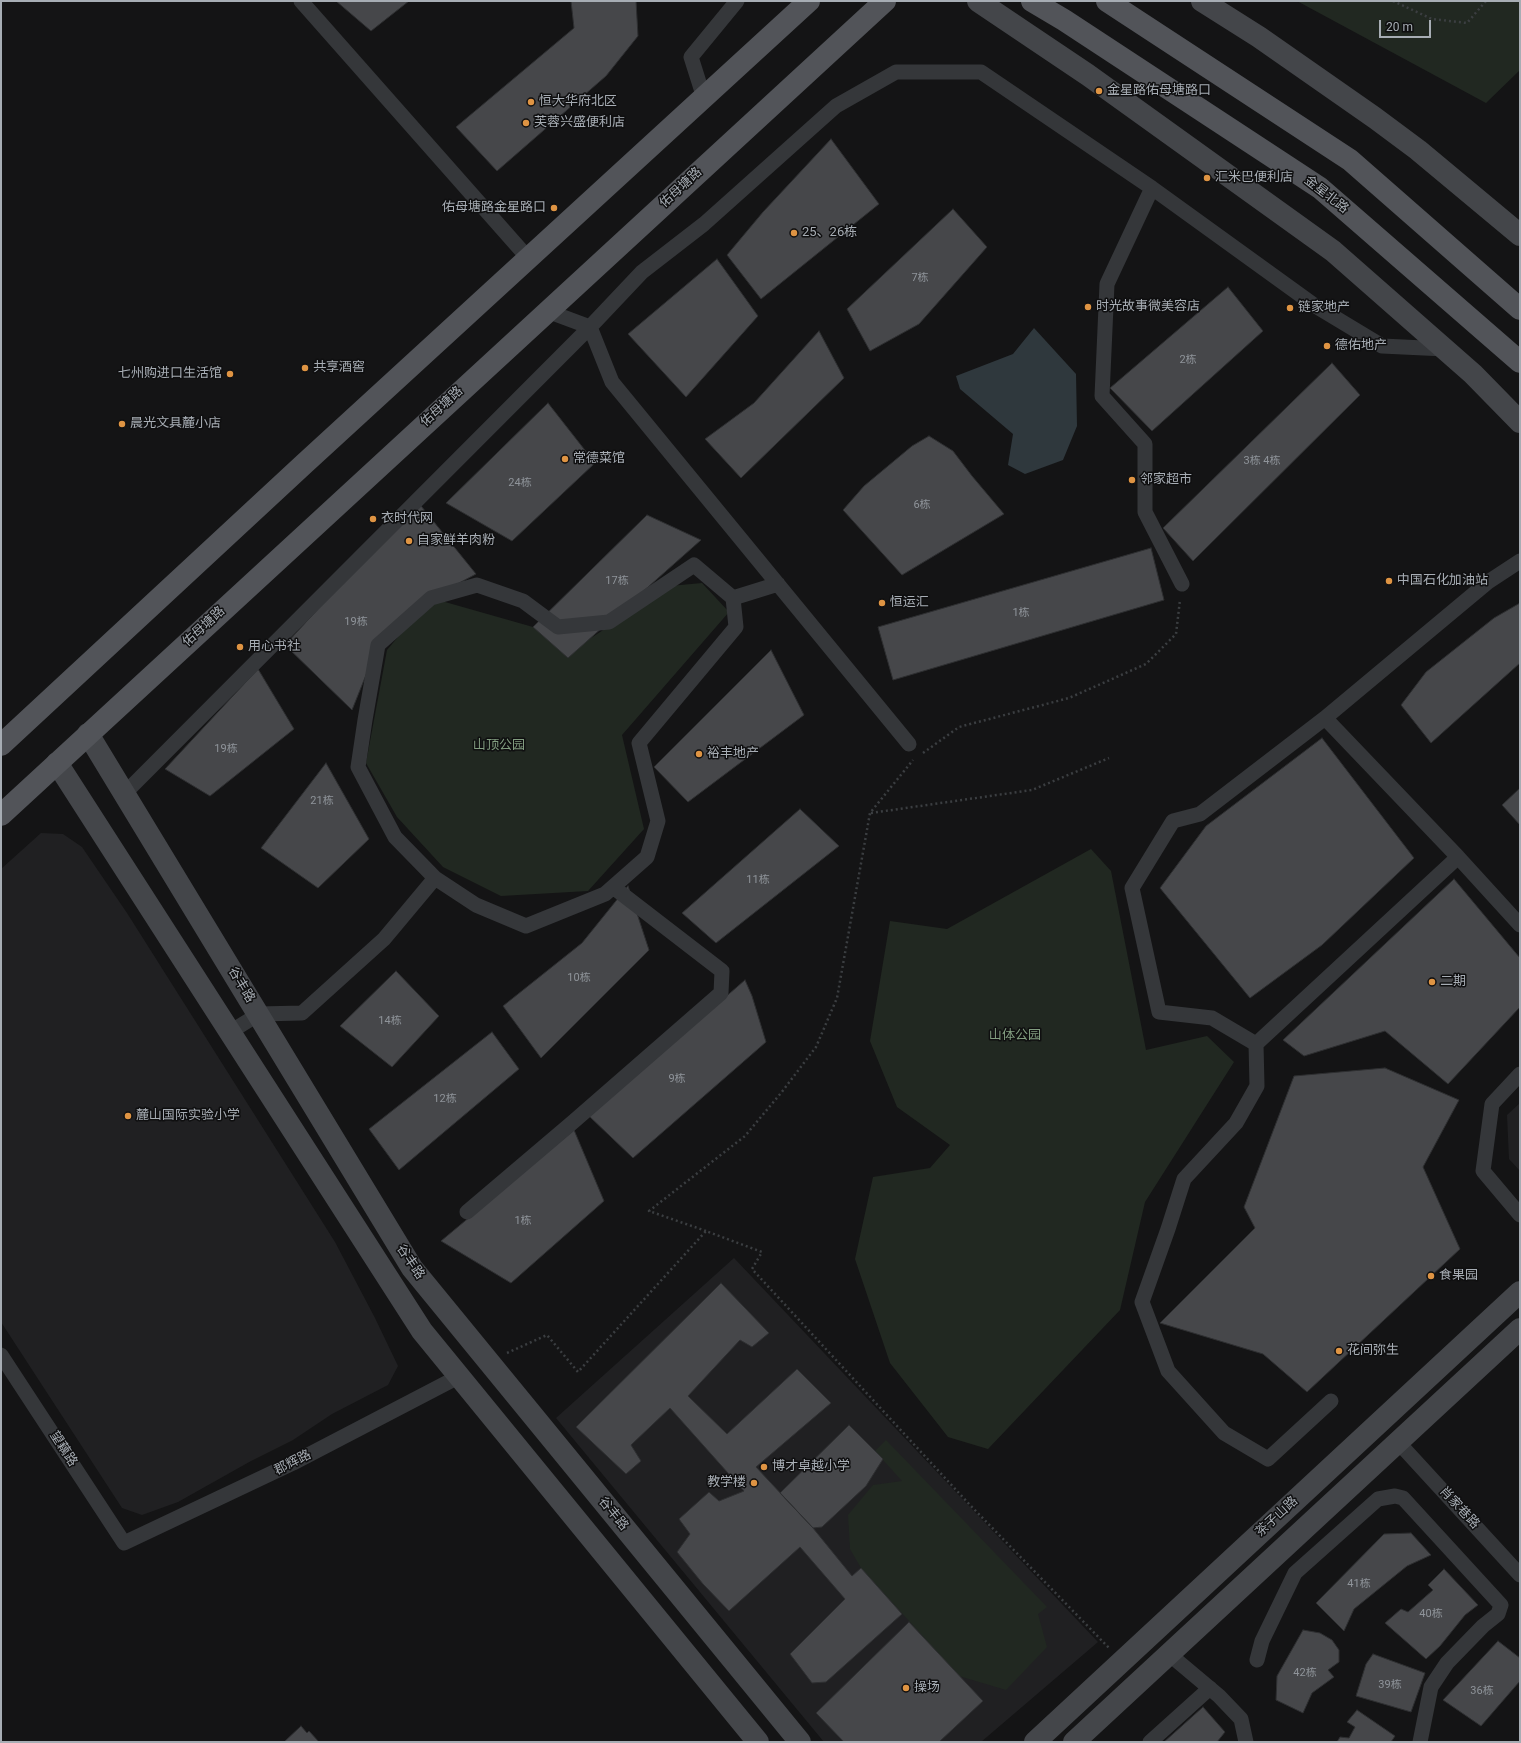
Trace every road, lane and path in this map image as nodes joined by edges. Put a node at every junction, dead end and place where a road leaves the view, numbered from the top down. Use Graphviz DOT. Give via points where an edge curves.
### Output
graph roads {
  1 [pos="301,1"];
  2 [pos="737,1"];
  3 [pos="809,1"];
  4 [pos="885,1"];
  5 [pos="978,1"];
  6 [pos="1032,1"];
  7 [pos="1107,1"];
  8 [pos="1202,1"];
  9 [pos="1393,1"];
  10 [pos="1486,1"];
  11 [pos="704,98"];
  12 [pos="1152,188"];
  13 [pos="1520,235"];
  14 [pos="528,258"];
  15 [pos="1520,309"];
  16 [pos="547,311"];
  17 [pos="590,327"];
  18 [pos="1445,349"];
  19 [pos="1520,362"];
  20 [pos="1520,422"];
  21 [pos="1520,561"];
  22 [pos="778,584"];
  23 [pos="1182,584"];
  24 [pos="733,598"];
  25 [pos="1325,718"];
  26 [pos="88,734"];
  27 [pos="909,744"];
  28 [pos="1,745"];
  29 [pos="1109,758"];
  30 [pos="913,760"];
  31 [pos="57,763"];
  32 [pos="125,793"];
  33 [pos="870,813"];
  34 [pos="1,815"];
  35 [pos="1458,857"];
  36 [pos="434,878"];
  37 [pos="613,887"];
  38 [pos="1520,925"];
  39 [pos="259,1014"];
  40 [pos="230,1032"];
  41 [pos="1256,1044"];
  42 [pos="1520,1074"];
  43 [pos="467,1212"];
  44 [pos="1520,1215"];
  45 [pos="706,1231"];
  46 [pos="1520,1292"];
  47 [pos="1520,1329"];
  48 [pos="1,1355"];
  49 [pos="489,1362"];
  50 [pos="458,1377"];
  51 [pos="1331,1401"];
  52 [pos="1398,1442"];
  53 [pos="124,1543"];
  54 [pos="1520,1575"];
  55 [pos="1169,1654"];
  56 [pos="1257,1660"];
  57 [pos="1122,1662"];
  58 [pos="1210,1688"];
  59 [pos="758,1742"];
  60 [pos="800,1742"];
  61 [pos="1035,1742"];
  62 [pos="1074,1742"];
  63 [pos="1150,1742"];
  64 [pos="1246,1742"];
  65 [pos="1420,1742"];
  1 -- 14 [label="street"];
  2 -- 11 [label="street" via="691,57"];
  3 -- 11 [label="main road"];
  4 -- 16 [label="main road, 佑母塘路"];
  5 -- 18 [label="street" via="1088,75 1333,251"];
  6 -- 19 [label="main road, 金星北路" via="1320,188"];
  7 -- 15 [label="main road" via="1350,160"];
  8 -- 13 [label="street" via="1259,37 1375,118"];
  9 -- 10 [label="path" via="1432,19 1467,23"];
  11 -- 14 [label="main road"];
  12 -- 17 [label="street" via="981,72 896,72 836,106 704,224 642,272"];
  12 -- 18 [label="street" via="1314,305 1382,346"];
  12 -- 23 [label="street" via="1106,284 1102,396 1145,444 1144,512"];
  14 -- 28 [label="main road"];
  16 -- 17 [label="street"];
  16 -- 26 [label="main road, 佑母塘路"];
  17 -- 22 [label="street" via="612,382"];
  17 -- 32 [label="street"];
  18 -- 20 [label="street"];
  21 -- 25 [label="street" via="1488,582"];
  22 -- 24 [label="street"];
  22 -- 27 [label="street"];
  23 -- 30 [label="path" via="1176,634 1146,664 1070,698 959,727"];
  24 -- 36 [label="street" via="694,565 609,622 558,627 523,601 477,585 431,598 378,645 358,767 395,837"];
  24 -- 37 [label="street" via="736,627 639,743 658,821 647,857"];
  25 -- 35 [label="street"];
  25 -- 41 [label="street" via="1200,814 1173,821 1132,888 1160,1012 1212,1018"];
  26 -- 31 [label="main road, 佑母塘路"];
  26 -- 32 [label="street, 谷丰路"];
  27 -- 30 [label="path"];
  29 -- 33 [label="path" via="1032,790"];
  30 -- 33 [label="path"];
  31 -- 34 [label="main road, 佑母塘路"];
  31 -- 40 [label="street, 谷丰路"];
  32 -- 39 [label="street, 谷丰路"];
  33 -- 45 [label="path" via="837,998 816,1047 745,1136 649,1211"];
  35 -- 38 [label="street"];
  35 -- 41 [label="street"];
  36 -- 37 [label="street" via="476,906 526,926 605,894"];
  36 -- 39 [label="street" via="384,939 302,1013"];
  37 -- 43 [label="street" via="722,971 721,993"];
  39 -- 40 [label="street"];
  39 -- 49 [label="street, 谷丰路" via="412,1268"];
  40 -- 50 [label="street, 谷丰路" via="422,1332"];
  41 -- 51 [label="street" via="1257,1086 1236,1123 1184,1179 1142,1302 1168,1371 1224,1433 1268,1459"];
  42 -- 44 [label="street" via="1492,1104 1483,1171"];
  45 -- 49 [label="path" via="578,1372 547,1335"];
  45 -- 57 [label="path" via="762,1252 752,1269 970,1505"];
  46 -- 57 [label="street, 茶子山路"];
  47 -- 52 [label="street, 茶子山路"];
  48 -- 53 [label="street, 望藕路"];
  49 -- 60 [label="street, 谷丰路"];
  50 -- 53 [label="street, 郡辉路" via="293,1463"];
  50 -- 59 [label="street, 谷丰路"];
  52 -- 54 [label="street, 肖家巷路"];
  52 -- 55 [label="street, 茶子山路"];
  55 -- 58 [label="street"];
  55 -- 62 [label="street, 茶子山路"];
  56 -- 65 [label="street" via="1262,1641 1295,1574 1378,1499 1395,1496 1403,1498 1501,1606 1498,1614 1447,1663 1431,1687"];
  57 -- 61 [label="street, 茶子山路"];
  58 -- 63 [label="street"];
  58 -- 64 [label="street" via="1241,1719"];
}
